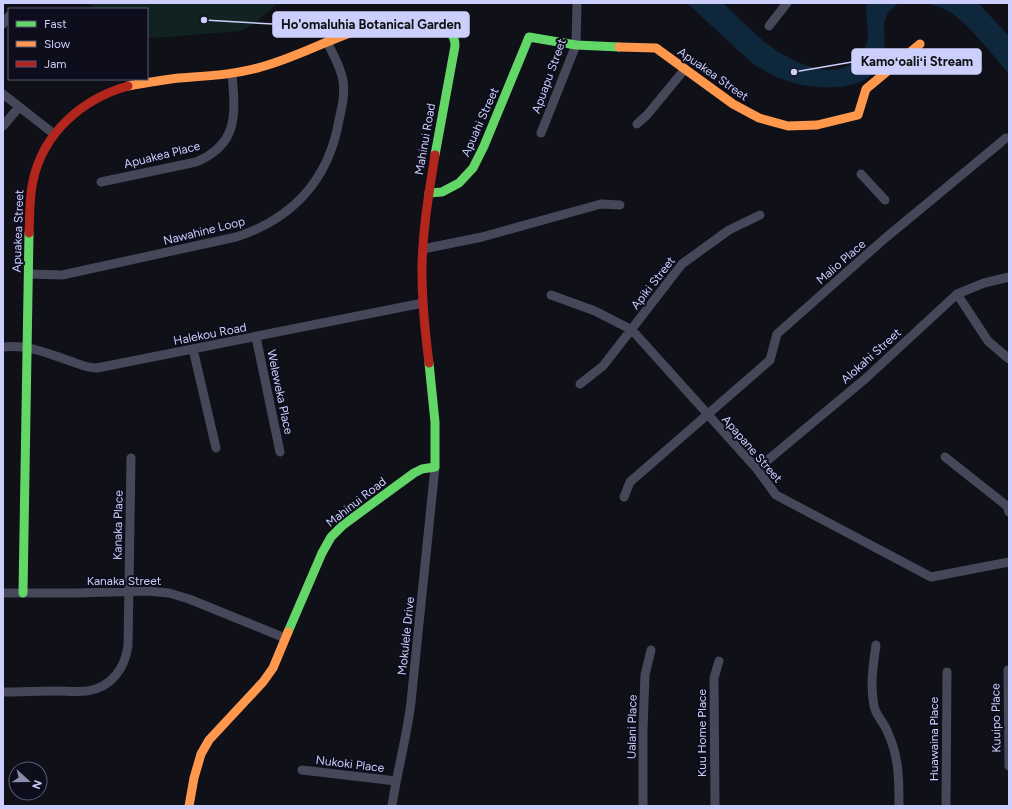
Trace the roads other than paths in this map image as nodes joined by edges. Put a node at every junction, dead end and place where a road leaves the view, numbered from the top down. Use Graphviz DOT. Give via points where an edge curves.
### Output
graph roads {
  1 [pos="577,3"];
  2 [pos="787,3"];
  3 [pos="769,26"];
  4 [pos="452,34"];
  5 [pos="529,37"];
  6 [pos="327,42"];
  7 [pos="920,44"];
  8 [pos="576,45"];
  9 [pos="685,69"];
  10 [pos="232,73"];
  11 [pos="3,94"];
  12 [pos="19,107"];
  13 [pos="637,124"];
  14 [pos="3,126"];
  15 [pos="542,133"];
  16 [pos="54,134"];
  17 [pos="1006,138"];
  18 [pos="861,174"];
  19 [pos="102,182"];
  20 [pos="429,193"];
  21 [pos="885,200"];
  22 [pos="620,206"];
  23 [pos="760,215"];
  24 [pos="422,250"];
  25 [pos="29,274"];
  26 [pos="1009,277"];
  27 [pos="957,294"];
  28 [pos="551,295"];
  29 [pos="423,303"];
  30 [pos="632,330"];
  31 [pos="256,337"];
  32 [pos="3,347"];
  33 [pos="27,347"];
  34 [pos="193,349"];
  35 [pos="1009,359"];
  36 [pos="580,384"];
  37 [pos="706,414"];
  38 [pos="216,448"];
  39 [pos="280,452"];
  40 [pos="945,457"];
  41 [pos="131,458"];
  42 [pos="435,467"];
  43 [pos="757,469"];
  44 [pos="624,497"];
  45 [pos="1009,512"];
  46 [pos="1009,562"];
  47 [pos="128,592"];
  48 [pos="3,593"];
  49 [pos="23,593"];
  50 [pos="285,638"];
  51 [pos="876,645"];
  52 [pos="651,650"];
  53 [pos="719,661"];
  54 [pos="1008,670"];
  55 [pos="946,672"];
  56 [pos="3,692"];
  57 [pos="1009,766"];
  58 [pos="302,770"];
  59 [pos="396,781"];
  60 [pos="189,806"];
  61 [pos="392,806"];
  62 [pos="643,806"];
  63 [pos="715,806"];
  64 [pos="899,806"];
  65 [pos="946,806"];
  1 -- 8 [label="street, Apuapu Street"];
  2 -- 3 [label="street"];
  4 -- 6 [label="street, Apuakea Street" via="443,26 427,22 391,21 361,27"];
  4 -- 20 [label="street, Mahinui Road" via="455,46"];
  5 -- 8 [label="street, Apuakea Street"];
  5 -- 20 [label="street, Apuahi Street" via="473,168 460,183 442,192"];
  6 -- 10 [label="street, Apuakea Street" via="274,64"];
  6 -- 25 [label="street, Nawahine Loop" via="343,80 338,130 331,153 320,174 289,210 258,229 236,237 62,275"];
  7 -- 9 [label="street, Apuakea Street" via="866,89 858,114 817,125 788,126 759,118 733,104"];
  8 -- 9 [label="street, Apuakea Street" via="656,48"];
  8 -- 15 [label="street, Apuapu Street"];
  9 -- 13 [label="street"];
  10 -- 16 [label="street, Apuakea Street" via="136,84 113,90 82,106 64,121"];
  10 -- 19 [label="street, Apuakea Place" via="235,105 233,122 226,138 216,150 196,162"];
  11 -- 12 [label="street"];
  12 -- 14 [label="street"];
  12 -- 16 [label="street"];
  16 -- 25 [label="street, Apuakea Street" via="37,165 31,190"];
  17 -- 37 [label="street, Malio Place" via="883,240 777,334 770,360"];
  18 -- 21 [label="street"];
  20 -- 24 [label="street, Mahinui Road"];
  22 -- 24 [label="street" via="601,204 482,237"];
  23 -- 30 [label="street, Apiki Street" via="729,230 682,264"];
  24 -- 29 [label="street, Mahinui Road"];
  25 -- 33 [label="street, Apuakea Street"];
  26 -- 27 [label="street, Alokahi Street" via="984,283"];
  27 -- 35 [label="street" via="988,341"];
  27 -- 43 [label="street, Alokahi Street" via="865,379"];
  28 -- 30 [label="street, Apapane Street" via="595,311"];
  29 -- 31 [label="street, Halekou Road"];
  29 -- 42 [label="street, Mahinui Road"];
  30 -- 36 [label="street, Apiki Street" via="603,366"];
  30 -- 37 [label="street, Apapane Street"];
  31 -- 34 [label="street, Halekou Road"];
  31 -- 39 [label="street, Weleweka Place"];
  32 -- 33 [label="street, Halekou Road"];
  33 -- 34 [label="street, Halekou Road" via="96,368"];
  33 -- 49 [label="street, Apuakea Street"];
  34 -- 38 [label="street"];
  37 -- 43 [label="street, Apapane Street"];
  37 -- 44 [label="street, Malio Place" via="630,482"];
  40 -- 45 [label="street" via="1007,506"];
  41 -- 47 [label="street, Kanaka Place"];
  42 -- 50 [label="street, Mahinui Road" via="414,473 343,525 332,537 322,553"];
  42 -- 59 [label="street, Mokulele Drive" via="410,715"];
  43 -- 46 [label="street, Apapane Street" via="776,495 931,577"];
  47 -- 49 [label="street, Kanaka Street"];
  47 -- 50 [label="street, Kanaka Street" via="159,592 180,596"];
  47 -- 56 [label="street, Kanaka Place" via="127,653 122,667 107,683 88,691"];
  48 -- 49 [label="street, Kanaka Street"];
  50 -- 60 [label="street, Mahinui Road" via="268,676 213,734 205,746 194,778"];
  51 -- 64 [label="street" via="872,676 874,708 894,748 899,770"];
  52 -- 62 [label="street, Ualani Place" via="645,675"];
  53 -- 63 [label="street, Kuu Home Place" via="714,678"];
  54 -- 57 [label="street, Kuuipo Place"];
  55 -- 65 [label="street, Huawaina Place"];
  58 -- 59 [label="street, Nukoki Place"];
  59 -- 61 [label="street, Mokulele Drive"];
}
